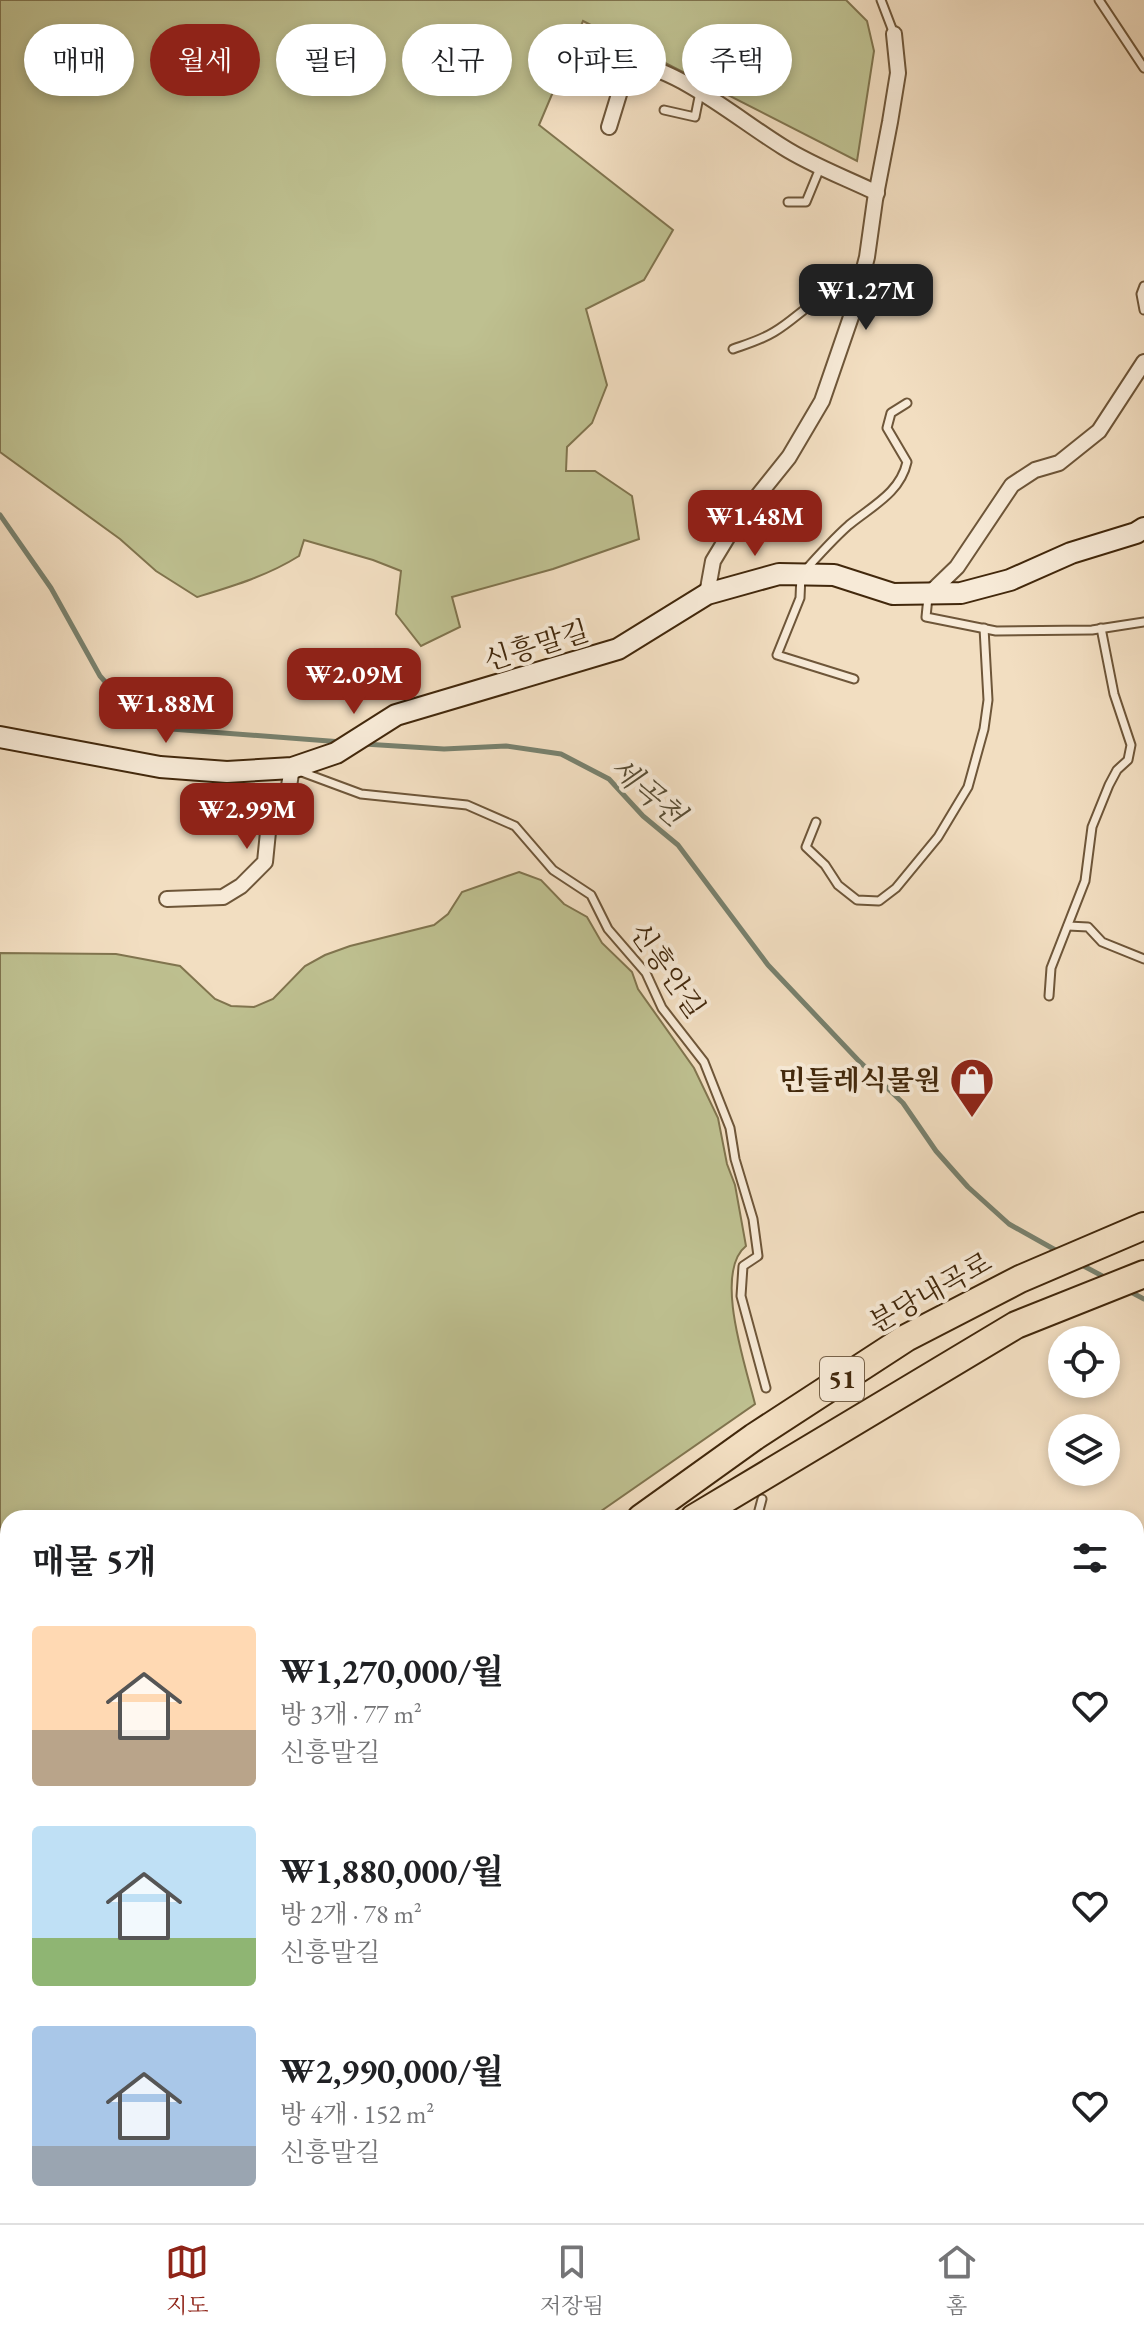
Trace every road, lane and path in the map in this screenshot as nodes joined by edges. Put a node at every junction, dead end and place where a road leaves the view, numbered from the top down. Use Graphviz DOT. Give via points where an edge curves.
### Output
graph roads {
  1 [pos="881,0"];
  2 [pos="1099,0"];
  3 [pos="894,34"];
  4 [pos="1144,68"];
  5 [pos="682,83"];
  6 [pos="699,96"];
  7 [pos="706,96"];
  8 [pos="664,110"];
  9 [pos="609,127"];
  10 [pos="821,166"];
  11 [pos="877,193"];
  12 [pos="788,202"];
  13 [pos="1144,286"];
  14 [pos="857,295"];
  15 [pos="1144,310"];
  16 [pos="733,349"];
  17 [pos="1144,362"];
  18 [pos="907,403"];
  19 [pos="1144,528"];
  20 [pos="801,575"];
  21 [pos="707,594"];
  22 [pos="928,595"];
  23 [pos="1144,622"];
  24 [pos="984,628"];
  25 [pos="1101,628"];
  26 [pos="854,679"];
  27 [pos="0,737"];
  28 [pos="292,768"];
  29 [pos="816,822"];
  30 [pos="167,899"];
  31 [pos="1068,926"];
  32 [pos="1144,959"];
  33 [pos="1049,996"];
  34 [pos="1144,1226"];
  35 [pos="1137,1277"];
  36 [pos="766,1388"];
  37 [pos="762,1499"];
  38 [pos="652,1510"];
  39 [pos="708,1510"];
  40 [pos="759,1510"];
  1 -- 3 [label="lane"];
  2 -- 4 [label="lane"];
  3 -- 11 [label="street" via="898,73"];
  5 -- 9 [label="street" via="634,63"];
  6 -- 8 [label="lane" via="695,117"];
  7 -- 10 [label="street"];
  10 -- 11 [label="street"];
  10 -- 12 [label="lane" via="806,202"];
  11 -- 14 [label="street"];
  13 -- 15 [label="lane"];
  14 -- 16 [label="lane" via="840,293 809,304 773,333"];
  14 -- 21 [label="street" via="822,401 789,457 713,561"];
  17 -- 22 [label="street" via="1099,431 1059,463 1012,485 957,567"];
  18 -- 20 [label="lane" via="891,413 887,428 907,462 904,476"];
  19 -- 22 [label="street, 신흥말길" via="1010,580"];
  20 -- 21 [label="street, 신흥말길" via="779,574"];
  20 -- 22 [label="street, 신흥말길" via="834,575 893,594"];
  20 -- 26 [label="lane" via="800,598 777,655"];
  21 -- 28 [label="street, 신흥말길" via="618,649 396,715 336,753"];
  22 -- 24 [label="lane" via="926,617"];
  23 -- 25 [label="lane"];
  24 -- 25 [label="lane"];
  24 -- 29 [label="lane" via="988,700 971,777 950,819 896,888 879,901 857,900 838,885 806,847"];
  25 -- 31 [label="lane" via="1131,745 1128,760 1101,801 1085,881"];
  27 -- 28 [label="street, 신흥말길" via="160,767 227,772"];
  28 -- 30 [label="street" via="288,792 269,822 265,862 223,897"];
  28 -- 36 [label="lane, 신흥안길" via="361,794 467,805 515,826 553,870 591,895 608,929 646,973 662,1008 704,1062 730,1128 758,1256 743,1266 741,1296"];
  31 -- 32 [label="lane" via="1088,927 1102,942"];
  31 -- 33 [label="lane" via="1051,968"];
  34 -- 38 [label="highway, 분당내곡로 / 51" via="1020,1279 906,1338"];
  35 -- 39 [label="highway, 51" via="1016,1325"];
  37 -- 40 [label="lane"];
}
